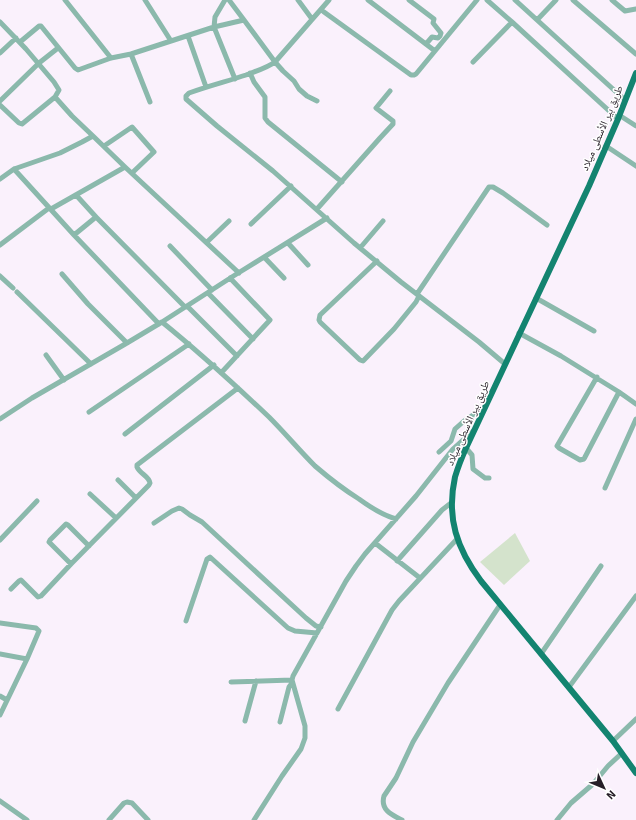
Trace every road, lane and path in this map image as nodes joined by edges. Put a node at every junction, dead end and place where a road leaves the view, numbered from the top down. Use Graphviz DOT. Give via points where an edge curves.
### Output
graph roads {
  1 [pos="65,0"];
  2 [pos="145,0"];
  3 [pos="225,0"];
  4 [pos="298,0"];
  5 [pos="329,0"];
  6 [pos="368,0"];
  7 [pos="409,0"];
  8 [pos="477,0"];
  9 [pos="487,0"];
  10 [pos="556,0"];
  11 [pos="572,0"];
  12 [pos="612,0"];
  13 [pos="233,1"];
  14 [pos="517,1"];
  15 [pos="636,10"];
  16 [pos="324,12"];
  17 [pos="312,19"];
  18 [pos="244,20"];
  19 [pos="538,20"];
  20 [pos="0,22"];
  21 [pos="512,22"];
  22 [pos="214,27"];
  23 [pos="188,36"];
  24 [pos="18,40"];
  25 [pos="172,42"];
  26 [pos="426,44"];
  27 [pos="58,48"];
  28 [pos="435,51"];
  29 [pos="0,53"];
  30 [pos="131,54"];
  31 [pos="636,54"];
  32 [pos="111,58"];
  33 [pos="275,62"];
  34 [pos="474,62"];
  35 [pos="39,64"];
  36 [pos="250,73"];
  37 [pos="636,73"];
  38 [pos="235,78"];
  39 [pos="206,87"];
  40 [pos="390,91"];
  41 [pos="54,97"];
  42 [pos="625,100"];
  43 [pos="0,101"];
  44 [pos="317,101"];
  45 [pos="150,102"];
  46 [pos="0,105"];
  47 [pos="618,117"];
  48 [pos="636,126"];
  49 [pos="93,136"];
  50 [pos="104,146"];
  51 [pos="606,146"];
  52 [pos="636,166"];
  53 [pos="125,167"];
  54 [pos="14,169"];
  55 [pos="132,174"];
  56 [pos="0,179"];
  57 [pos="342,182"];
  58 [pos="291,186"];
  59 [pos="76,195"];
  60 [pos="50,209"];
  61 [pos="317,209"];
  62 [pos="96,217"];
  63 [pos="327,218"];
  64 [pos="383,221"];
  65 [pos="229,222"];
  66 [pos="252,224"];
  67 [pos="547,225"];
  68 [pos="74,235"];
  69 [pos="207,242"];
  70 [pos="288,243"];
  71 [pos="0,245"];
  72 [pos="170,246"];
  73 [pos="360,248"];
  74 [pos="264,257"];
  75 [pos="377,261"];
  76 [pos="308,265"];
  77 [pos="239,273"];
  78 [pos="62,274"];
  79 [pos="0,276"];
  80 [pos="230,278"];
  81 [pos="284,278"];
  82 [pos="13,288"];
  83 [pos="210,291"];
  84 [pos="17,292"];
  85 [pos="418,295"];
  86 [pos="536,298"];
  87 [pos="186,307"];
  88 [pos="160,323"];
  89 [pos="594,331"];
  90 [pos="519,333"];
  91 [pos="253,339"];
  92 [pos="127,343"];
  93 [pos="189,344"];
  94 [pos="46,355"];
  95 [pos="237,356"];
  96 [pos="91,364"];
  97 [pos="505,364"];
  98 [pos="214,366"];
  99 [pos="221,373"];
  100 [pos="597,378"];
  101 [pos="64,380"];
  102 [pos="238,388"];
  103 [pos="619,392"];
  104 [pos="636,404"];
  105 [pos="485,407"];
  106 [pos="89,412"];
  107 [pos="0,419"];
  108 [pos="636,419"];
  109 [pos="474,429"];
  110 [pos="125,434"];
  111 [pos="466,448"];
  112 [pos="439,452"];
  113 [pos="489,478"];
  114 [pos="118,480"];
  115 [pos="605,488"];
  116 [pos="90,494"];
  117 [pos="136,498"];
  118 [pos="37,501"];
  119 [pos="451,503"];
  120 [pos="116,518"];
  121 [pos="396,519"];
  122 [pos="154,523"];
  123 [pos="457,539"];
  124 [pos="0,540"];
  125 [pos="375,543"];
  126 [pos="89,546"];
  127 [pos="397,561"];
  128 [pos="70,564"];
  129 [pos="601,566"];
  130 [pos="420,578"];
  131 [pos="11,589"];
  132 [pos="636,596"];
  133 [pos="500,605"];
  134 [pos="186,622"];
  135 [pos="0,623"];
  136 [pos="321,627"];
  137 [pos="317,633"];
  138 [pos="0,654"];
  139 [pos="541,654"];
  140 [pos="27,659"];
  141 [pos="256,681"];
  142 [pos="292,681"];
  143 [pos="231,682"];
  144 [pos="569,687"];
  145 [pos="0,696"];
  146 [pos="7,700"];
  147 [pos="338,709"];
  148 [pos="0,715"];
  149 [pos="636,719"];
  150 [pos="245,721"];
  151 [pos="280,722"];
  152 [pos="613,741"];
  153 [pos="622,753"];
  154 [pos="636,773"];
  155 [pos="0,801"];
  156 [pos="27,820"];
  157 [pos="109,820"];
  158 [pos="148,820"];
  159 [pos="254,820"];
  160 [pos="402,820"];
  161 [pos="558,820"];
  1 -- 32 [label="street"];
  2 -- 25 [label="street"];
  3 -- 22 [label="street" via="215,17"];
  4 -- 17 [label="street"];
  5 -- 17 [label="street"];
  6 -- 26 [label="street"];
  7 -- 26 [label="street" via="434,19 433,23 440,33 438,38 432,37"];
  8 -- 28 [label="street"];
  9 -- 21 [label="street"];
  10 -- 19 [label="street"];
  11 -- 31 [label="street"];
  12 -- 15 [label="street" via="625,11"];
  13 -- 18 [label="street"];
  14 -- 19 [label="street"];
  16 -- 28 [label="street" via="412,75 416,74"];
  17 -- 33 [label="street"];
  18 -- 22 [label="street"];
  18 -- 33 [label="street"];
  19 -- 42 [label="street"];
  20 -- 24 [label="street"];
  21 -- 34 [label="street"];
  21 -- 47 [label="street"];
  22 -- 23 [label="street"];
  22 -- 38 [label="street"];
  23 -- 25 [label="street"];
  23 -- 39 [label="street"];
  24 -- 27 [label="street" via="39,26"];
  24 -- 29 [label="street"];
  24 -- 35 [label="street"];
  25 -- 30 [label="street"];
  26 -- 28 [label="street"];
  27 -- 32 [label="street" via="78,70"];
  27 -- 35 [label="street"];
  30 -- 32 [label="street"];
  30 -- 45 [label="street"];
  33 -- 36 [label="street"];
  33 -- 44 [label="street" via="302,92"];
  35 -- 41 [label="street" via="59,89"];
  35 -- 43 [label="street"];
  36 -- 38 [label="street"];
  36 -- 57 [label="street" via="265,97 268,122"];
  37 -- 42 [label="main road, طريق بير الأسطى ميلاد"];
  38 -- 39 [label="street"];
  39 -- 58 [label="street" via="189,93 186,99"];
  40 -- 57 [label="street" via="376,108 393,124"];
  41 -- 46 [label="street" via="22,124"];
  41 -- 49 [label="street"];
  42 -- 47 [label="main road, طريق بير الأسطى ميلاد"];
  47 -- 48 [label="street"];
  47 -- 51 [label="main road, طريق بير الأسطى ميلاد"];
  49 -- 50 [label="street"];
  49 -- 54 [label="street" via="60,153"];
  50 -- 53 [label="street"];
  50 -- 55 [label="street" via="132,127 154,152"];
  51 -- 52 [label="street"];
  51 -- 86 [label="main road, طريق بير الأسطى ميلاد"];
  53 -- 55 [label="street"];
  53 -- 59 [label="street"];
  54 -- 56 [label="street"];
  54 -- 60 [label="street"];
  55 -- 69 [label="street"];
  57 -- 61 [label="street"];
  58 -- 61 [label="street"];
  58 -- 66 [label="street"];
  59 -- 60 [label="street"];
  59 -- 62 [label="street"];
  60 -- 68 [label="street"];
  60 -- 71 [label="street"];
  61 -- 63 [label="street"];
  62 -- 68 [label="street"];
  62 -- 87 [label="street"];
  63 -- 70 [label="street"];
  63 -- 73 [label="street"];
  64 -- 73 [label="street"];
  65 -- 69 [label="street"];
  67 -- 85 [label="street" via="503,193 489,187"];
  68 -- 88 [label="street"];
  69 -- 77 [label="street"];
  70 -- 74 [label="street"];
  70 -- 76 [label="street"];
  72 -- 83 [label="street"];
  73 -- 75 [label="street"];
  74 -- 77 [label="street"];
  74 -- 81 [label="street"];
  75 -- 85 [label="street"];
  75 -- 85 [label="street" via="320,315 319,320 360,360 363,361 394,329 416,302"];
  77 -- 80 [label="street"];
  78 -- 92 [label="street"];
  79 -- 82 [label="street"];
  80 -- 83 [label="street"];
  80 -- 91 [label="street" via="270,319"];
  83 -- 87 [label="street"];
  83 -- 91 [label="street"];
  84 -- 96 [label="street"];
  85 -- 97 [label="street"];
  86 -- 89 [label="street"];
  86 -- 90 [label="main road, طريق بير الأسطى ميلاد"];
  87 -- 88 [label="street"];
  87 -- 95 [label="street"];
  88 -- 92 [label="street"];
  88 -- 93 [label="street"];
  90 -- 97 [label="main road, طريق بير الأسطى ميلاد"];
  90 -- 100 [label="street"];
  91 -- 95 [label="street"];
  92 -- 96 [label="street"];
  93 -- 98 [label="street"];
  93 -- 106 [label="street"];
  94 -- 101 [label="street"];
  95 -- 99 [label="street"];
  96 -- 101 [label="street"];
  97 -- 105 [label="main road, طريق بير الأسطى ميلاد"];
  98 -- 99 [label="street"];
  98 -- 110 [label="street"];
  99 -- 102 [label="street"];
  100 -- 103 [label="street"];
  100 -- 103 [label="street" via="557,444 559,448 580,460 584,459"];
  101 -- 107 [label="street"];
  102 -- 117 [label="street" via="138,465 138,470 151,482"];
  102 -- 121 [label="street" via="330,479 371,508"];
  103 -- 104 [label="street"];
  105 -- 109 [label="main road, طريق بير الأسطى ميلاد"];
  105 -- 112 [label="street" via="455,429 451,441"];
  108 -- 115 [label="street"];
  109 -- 111 [label="main road, طريق بير الأسطى ميلاد"];
  109 -- 121 [label="street" via="453,449"];
  111 -- 113 [label="street" via="472,455 473,469"];
  111 -- 119 [label="main road, طريق بير الأسطى ميلاد" via="456,476"];
  114 -- 117 [label="street"];
  116 -- 120 [label="street"];
  117 -- 120 [label="street"];
  118 -- 124 [label="street"];
  119 -- 123 [label="main road, طريق بير الأسطى ميلاد"];
  119 -- 127 [label="street"];
  120 -- 126 [label="street"];
  121 -- 125 [label="street"];
  122 -- 136 [label="street" via="178,508 182,509 202,522 306,618"];
  123 -- 130 [label="street"];
  123 -- 133 [label="main road, طريق بير الأسطى ميلاد" via="473,571"];
  125 -- 127 [label="street"];
  125 -- 136 [label="street" via="346,581"];
  126 -- 128 [label="street"];
  126 -- 128 [label="street" via="66,524 49,542"];
  127 -- 130 [label="street"];
  128 -- 131 [label="street" via="39,597 21,580"];
  129 -- 139 [label="street"];
  130 -- 147 [label="street" via="392,610"];
  132 -- 144 [label="street"];
  133 -- 139 [label="main road, طريق بير الأسطى ميلاد"];
  133 -- 160 [label="street" via="448,683 383,798 386,810"];
  134 -- 137 [label="street" via="207,559 210,557 288,628"];
  135 -- 140 [label="street" via="38,629"];
  136 -- 137 [label="street"];
  137 -- 142 [label="street"];
  138 -- 140 [label="street"];
  139 -- 144 [label="main road, طريق بير الأسطى ميلاد"];
  140 -- 146 [label="street"];
  141 -- 142 [label="street"];
  141 -- 143 [label="street"];
  141 -- 150 [label="street"];
  142 -- 151 [label="street"];
  142 -- 159 [label="street" via="306,738"];
  144 -- 152 [label="main road, طريق بير الأسطى ميلاد"];
  145 -- 146 [label="street"];
  146 -- 148 [label="street"];
  149 -- 152 [label="street"];
  152 -- 153 [label="main road, طريق بير الأسطى ميلاد"];
  153 -- 154 [label="main road, طريق بير الأسطى ميلاد"];
  153 -- 161 [label="street" via="571,803"];
  155 -- 156 [label="street"];
  157 -- 158 [label="street" via="127,802 132,803"];
}
